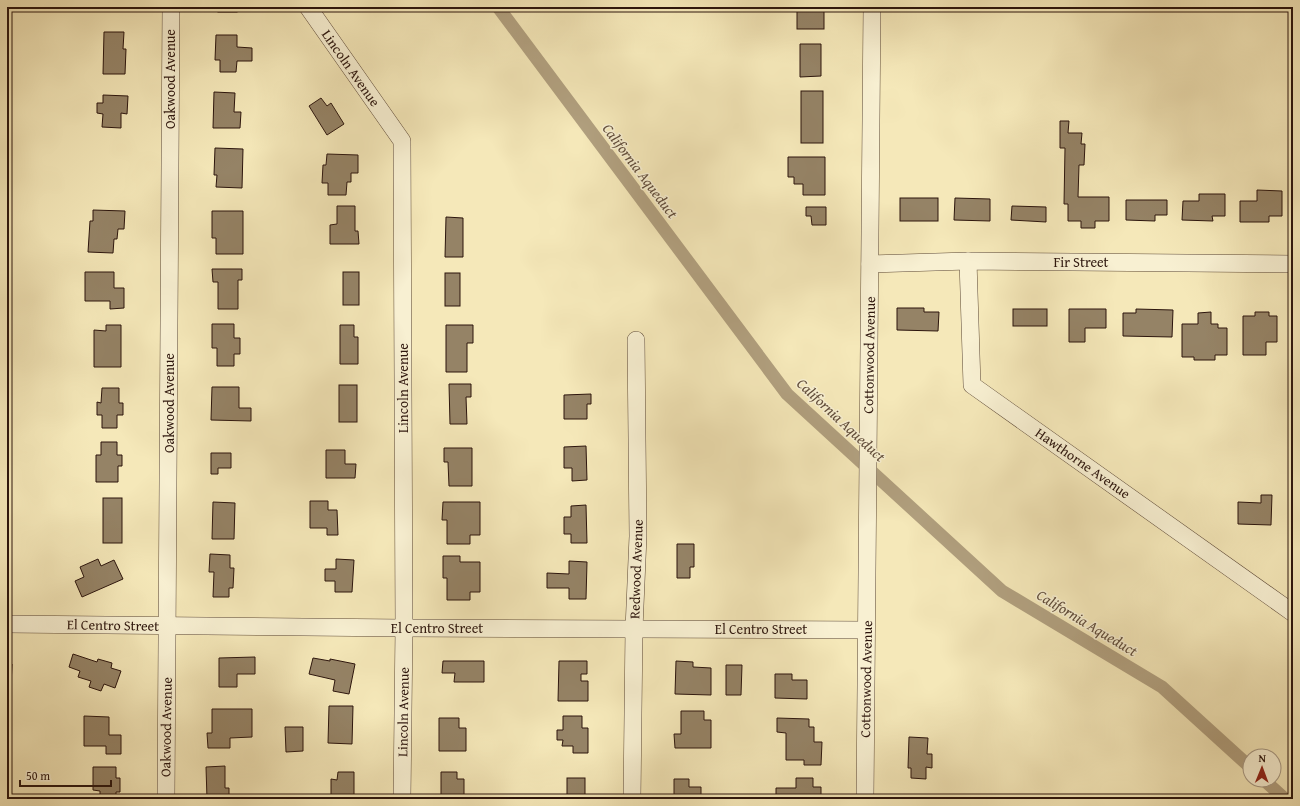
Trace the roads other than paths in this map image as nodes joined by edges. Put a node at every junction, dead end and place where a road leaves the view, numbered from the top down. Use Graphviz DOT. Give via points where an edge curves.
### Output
graph roads {
  1 [pos="171,7"];
  2 [pos="308,7"];
  3 [pos="872,7"];
  4 [pos="968,261"];
  5 [pos="870,264"];
  6 [pos="1293,264"];
  7 [pos="636,340"];
  8 [pos="1293,613"];
  9 [pos="7,624"];
  10 [pos="167,626"];
  11 [pos="404,628"];
  12 [pos="634,629"];
  13 [pos="866,630"];
  14 [pos="166,799"];
  15 [pos="402,799"];
  16 [pos="632,799"];
  17 [pos="864,799"];
  1 -- 10 [label="street, Oakwood Avenue"];
  2 -- 11 [label="street, Lincoln Avenue" via="402,141"];
  3 -- 5 [label="street, Cottonwood Avenue"];
  4 -- 5 [label="street, Fir Street"];
  4 -- 6 [label="street, Fir Street"];
  4 -- 8 [label="street, Hawthorne Avenue" via="972,384"];
  5 -- 13 [label="street, Cottonwood Avenue"];
  7 -- 12 [label="street, Redwood Avenue" via="638,536"];
  9 -- 10 [label="street, El Centro Street"];
  10 -- 11 [label="street, El Centro Street"];
  10 -- 14 [label="street, Oakwood Avenue"];
  11 -- 12 [label="street, El Centro Street"];
  11 -- 15 [label="street, Lincoln Avenue"];
  12 -- 13 [label="street, El Centro Street"];
  12 -- 16 [label="street, Redwood Avenue"];
  13 -- 17 [label="street, Cottonwood Avenue"];
}
